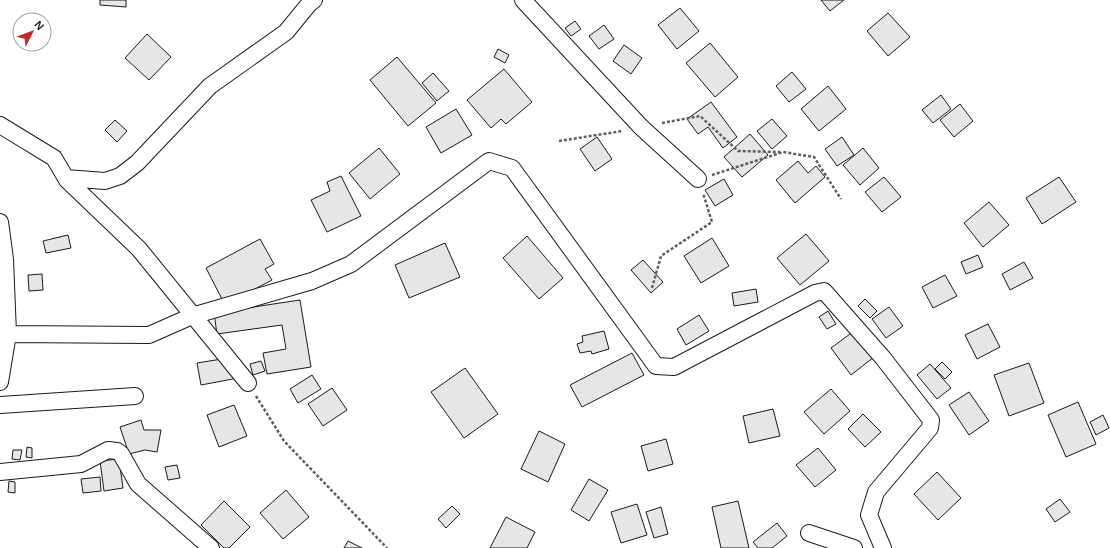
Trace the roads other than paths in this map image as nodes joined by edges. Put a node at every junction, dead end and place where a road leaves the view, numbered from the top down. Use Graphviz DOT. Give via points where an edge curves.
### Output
graph roads {
  1 [pos="314,0"];
  2 [pos="523,0"];
  3 [pos="0,125"];
  4 [pos="66,178"];
  5 [pos="698,179"];
  6 [pos="0,222"];
  7 [pos="192,316"];
  8 [pos="8,334"];
  9 [pos="0,382"];
  10 [pos="248,382"];
  11 [pos="135,396"];
  12 [pos="0,405"];
  13 [pos="0,472"];
  14 [pos="809,533"];
  15 [pos="211,548"];
  16 [pos="854,548"];
  17 [pos="883,548"];
  1 -- 4 [label="street" via="286,32 210,86 137,163 120,176 105,180"];
  2 -- 5 [label="street" via="641,127"];
  3 -- 4 [label="street" via="54,158"];
  4 -- 7 [label="street" via="139,249"];
  6 -- 8 [label="street" via="5,259"];
  7 -- 8 [label="street" via="149,335"];
  7 -- 10 [label="street"];
  7 -- 17 [label="street" via="312,281 351,264 489,161 512,168 656,366 674,367 815,293 824,291 883,358 931,420 930,428 876,492 869,515"];
  8 -- 9 [label="street"];
  11 -- 12 [label="street"];
  13 -- 15 [label="street" via="81,464 104,451 117,451 138,484"];
  14 -- 16 [label="street"];
}
